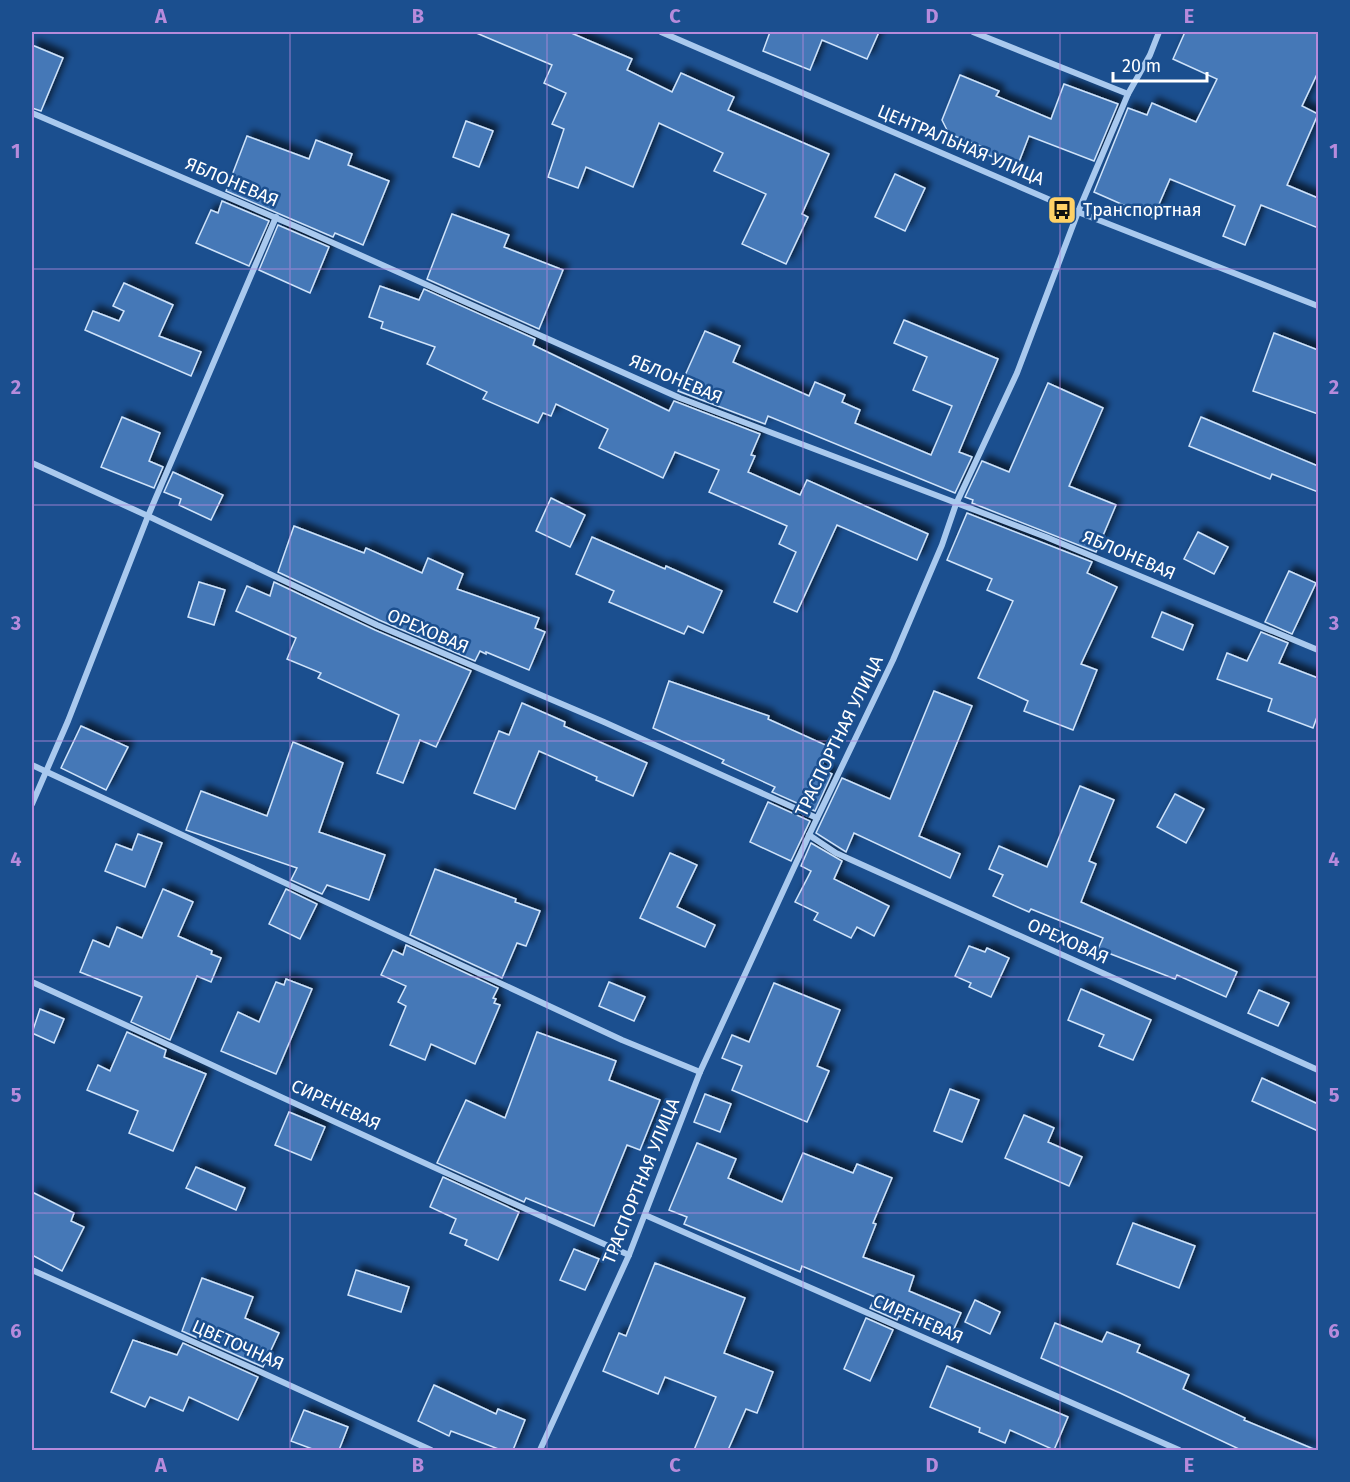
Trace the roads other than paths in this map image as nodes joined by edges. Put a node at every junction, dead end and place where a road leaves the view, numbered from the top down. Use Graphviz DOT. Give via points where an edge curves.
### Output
graph roads {
  1 [pos="661,32"];
  2 [pos="973,32"];
  3 [pos="1159,32"];
  4 [pos="1128,94"];
  5 [pos="32,113"];
  6 [pos="1078,212"];
  7 [pos="276,217"];
  8 [pos="1318,306"];
  9 [pos="32,463"];
  10 [pos="956,504"];
  11 [pos="148,516"];
  12 [pos="1318,650"];
  13 [pos="32,765"];
  14 [pos="45,772"];
  15 [pos="32,804"];
  16 [pos="817,818"];
  17 [pos="809,835"];
  18 [pos="32,982"];
  19 [pos="1318,1070"];
  20 [pos="700,1072"];
  21 [pos="645,1215"];
  22 [pos="629,1255"];
  23 [pos="32,1270"];
  24 [pos="431,1450"];
  25 [pos="540,1450"];
  26 [pos="1179,1450"];
  1 -- 6 [label="street, ЦЕНТРАЛЬНАЯ УЛИЦА"];
  2 -- 4 [label="street"];
  3 -- 4 [label="street, ТРАСПОРТНАЯ УЛИЦА"];
  4 -- 6 [label="street, ТРАСПОРТНАЯ УЛИЦА"];
  5 -- 7 [label="street, ЯБЛОНЕВАЯ"];
  6 -- 8 [label="street, ЦЕНТРАЛЬНАЯ УЛИЦА"];
  6 -- 10 [label="street, ТРАСПОРТНАЯ УЛИЦА" via="1017,373"];
  7 -- 10 [label="street, ЯБЛОНЕВАЯ" via="680,398"];
  7 -- 11 [label="street"];
  9 -- 11 [label="street, ОРЕХОВАЯ"];
  10 -- 12 [label="street, ЯБЛОНЕВАЯ" via="1046,537"];
  10 -- 16 [label="street, ТРАСПОРТНАЯ УЛИЦА" via="892,660"];
  11 -- 14 [label="street"];
  11 -- 16 [label="street, ОРЕХОВАЯ" via="377,626"];
  13 -- 14 [label="street"];
  14 -- 15 [label="street"];
  14 -- 20 [label="street" via="622,1040"];
  16 -- 17 [label="street, ТРАСПОРТНАЯ УЛИЦА"];
  17 -- 19 [label="street, ОРЕХОВАЯ" via="836,853"];
  17 -- 20 [label="street, ТРАСПОРТНАЯ УЛИЦА"];
  18 -- 22 [label="street, СИРЕНЕВАЯ"];
  20 -- 21 [label="street, ТРАСПОРТНАЯ УЛИЦА"];
  21 -- 22 [label="street, ТРАСПОРТНАЯ УЛИЦА"];
  21 -- 26 [label="street, СИРЕНЕВАЯ"];
  22 -- 25 [label="street, ТРАСПОРТНАЯ УЛИЦА"];
  23 -- 24 [label="street, ЦВЕТОЧНАЯ"];
}
